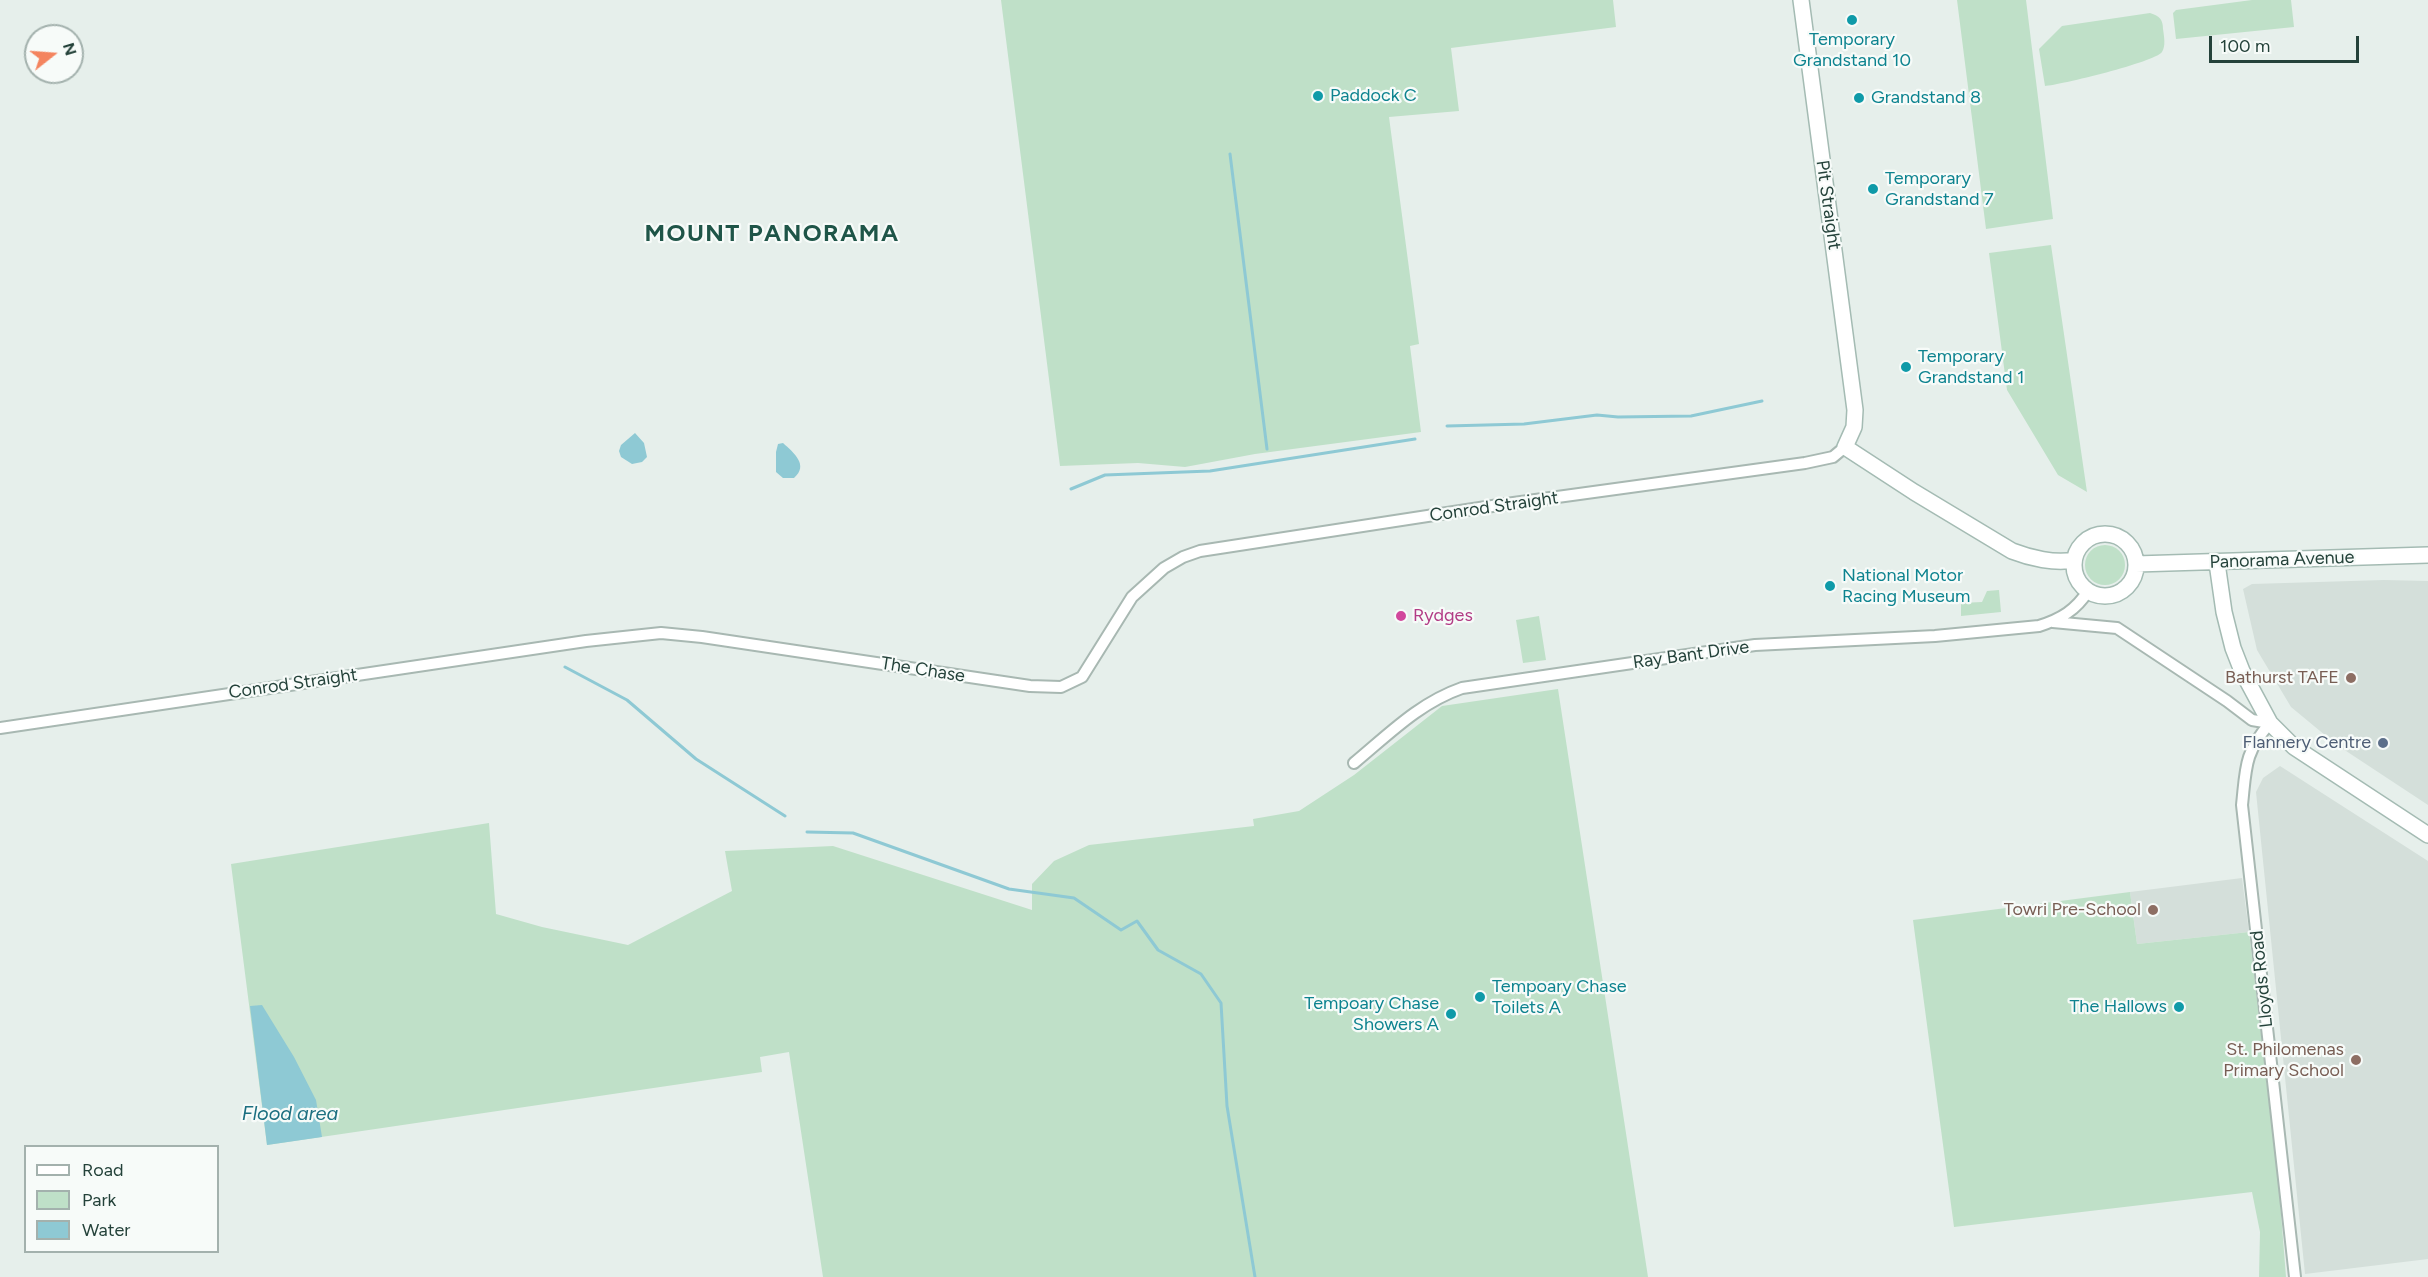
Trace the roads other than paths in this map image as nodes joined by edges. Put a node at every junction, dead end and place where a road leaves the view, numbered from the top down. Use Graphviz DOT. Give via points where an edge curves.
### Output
graph roads {
  1 [pos="1801,0"];
  2 [pos="1845,447"];
  3 [pos="1200,551"];
  4 [pos="2428,555"];
  5 [pos="2074,560"];
  6 [pos="2217,563"];
  7 [pos="2136,564"];
  8 [pos="2088,591"];
  9 [pos="2053,622"];
  10 [pos="586,641"];
  11 [pos="2270,723"];
  12 [pos="0,728"];
  13 [pos="1354,764"];
  14 [pos="2428,835"];
  15 [pos="2295,1277"];
  1 -- 2 [label="street, Pit Straight" via="1855,410 1854,427"];
  2 -- 3 [label="street, Conrod Straight" via="1828,459"];
  2 -- 5 [label="street" via="2012,551 2065,562"];
  3 -- 10 [label="street, The Chase" via="1169,565 1143,585 1119,615 1088,670 1074,683 1062,687 1030,687 678,634 647,633"];
  4 -- 6 [label="street, Panorama Avenue"];
  5 -- 7 [label="street" via="2089,538 2106,534 2124,540"];
  5 -- 8 [label="street" via="2077,577"];
  6 -- 7 [label="street, Panorama Avenue"];
  6 -- 11 [label="street" via="2234,648"];
  7 -- 8 [label="street" via="2131,583 2124,590 2106,596"];
  8 -- 9 [label="street, Ray Bant Drive" via="2078,607"];
  9 -- 11 [label="street, Ray Bant Drive" via="2117,628 2252,720"];
  9 -- 13 [label="street, Ray Bant Drive" via="1935,636 1755,645 1462,688 1439,696 1404,720"];
  10 -- 12 [label="street, Conrod Straight"];
  11 -- 14 [label="street" via="2304,754"];
  11 -- 15 [label="street, Lloyds Road" via="2247,759 2242,805"];
}
